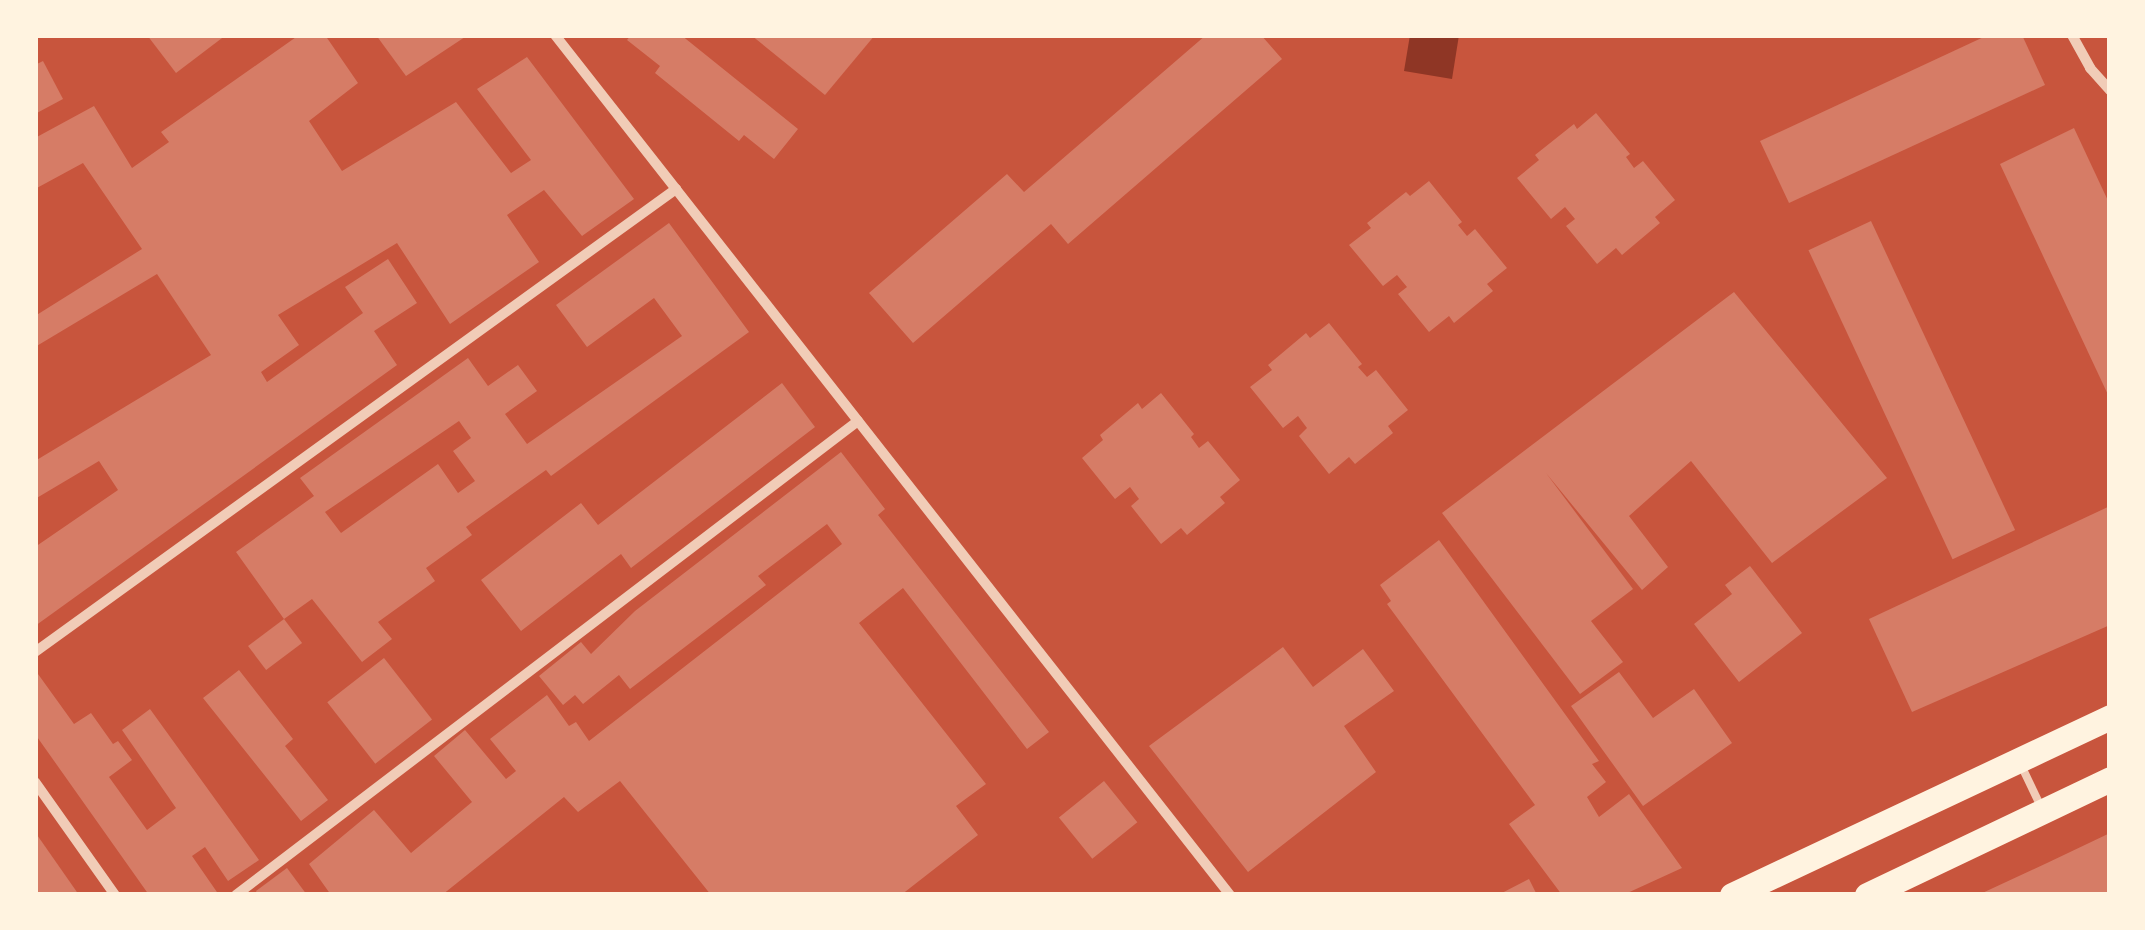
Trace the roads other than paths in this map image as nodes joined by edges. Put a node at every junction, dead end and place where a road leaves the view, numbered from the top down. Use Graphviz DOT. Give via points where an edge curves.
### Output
graph roads {
  1 [pos="555,35"];
  2 [pos="2072,35"];
  3 [pos="2110,90"];
  4 [pos="676,189"];
  5 [pos="858,421"];
  6 [pos="35,652"];
  7 [pos="2110,717"];
  8 [pos="2019,760"];
  9 [pos="2110,779"];
  10 [pos="35,782"];
  11 [pos="2044,811"];
  12 [pos="115,895"];
  13 [pos="236,895"];
  14 [pos="1230,895"];
  15 [pos="1732,895"];
  16 [pos="1866,895"];
  1 -- 4 [label="street"];
  2 -- 3 [label="street"];
  4 -- 5 [label="street"];
  4 -- 6 [label="street"];
  5 -- 13 [label="street"];
  5 -- 14 [label="street"];
  7 -- 8 [label="main road"];
  8 -- 11 [label="lane"];
  8 -- 15 [label="main road"];
  9 -- 11 [label="main road"];
  10 -- 12 [label="street"];
  11 -- 16 [label="main road"];
}
